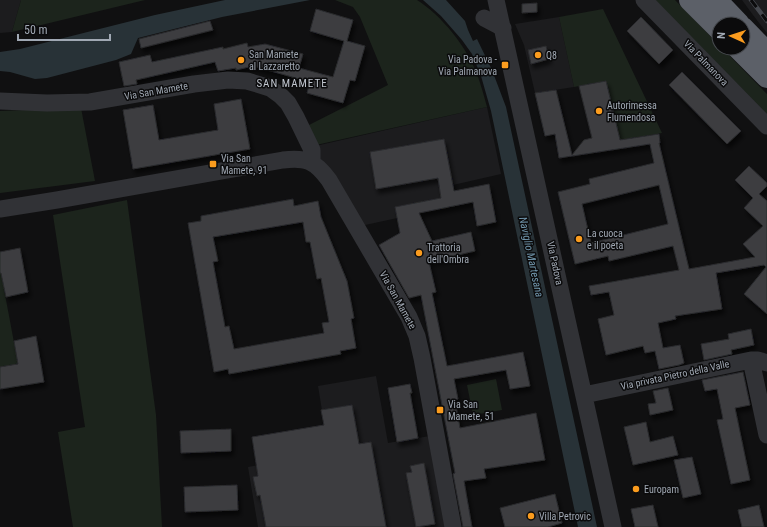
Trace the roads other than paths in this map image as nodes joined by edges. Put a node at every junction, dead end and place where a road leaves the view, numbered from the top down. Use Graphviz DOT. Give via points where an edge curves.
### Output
graph roads {
  1 [pos="496,0"];
  2 [pos="644,0"];
  3 [pos="690,0"];
  4 [pos="716,0"];
  5 [pos="731,16"];
  6 [pos="484,18"];
  7 [pos="711,21"];
  8 [pos="503,28"];
  9 [pos="751,36"];
  10 [pos="767,53"];
  11 [pos="746,56"];
  12 [pos="767,77"];
  13 [pos="0,101"];
  14 [pos="767,126"];
  15 [pos="312,162"];
  16 [pos="0,209"];
  17 [pos="759,362"];
  18 [pos="584,395"];
  19 [pos="767,436"];
  20 [pos="452,527"];
  21 [pos="613,527"];
  1 -- 8 [label="street, Via Padova"];
  2 -- 14 [label="street, Via Palmanova"];
  3 -- 7 [label="highway"];
  4 -- 5 [label="highway"];
  6 -- 8 [label="street"];
  8 -- 18 [label="street, Via Padova"];
  9 -- 10 [label="highway"];
  11 -- 12 [label="highway"];
  13 -- 15 [label="street, Via San Mamete" via="86,102 189,84 247,81 270,88 288,103 312,150"];
  15 -- 16 [label="street" via="302,159 283,160"];
  15 -- 20 [label="street, Via San Mamete" via="331,184 415,331"];
  17 -- 18 [label="street, Via privata Pietro della Valle"];
  17 -- 19 [label="street"];
  18 -- 21 [label="street, Via Padova"];
}
